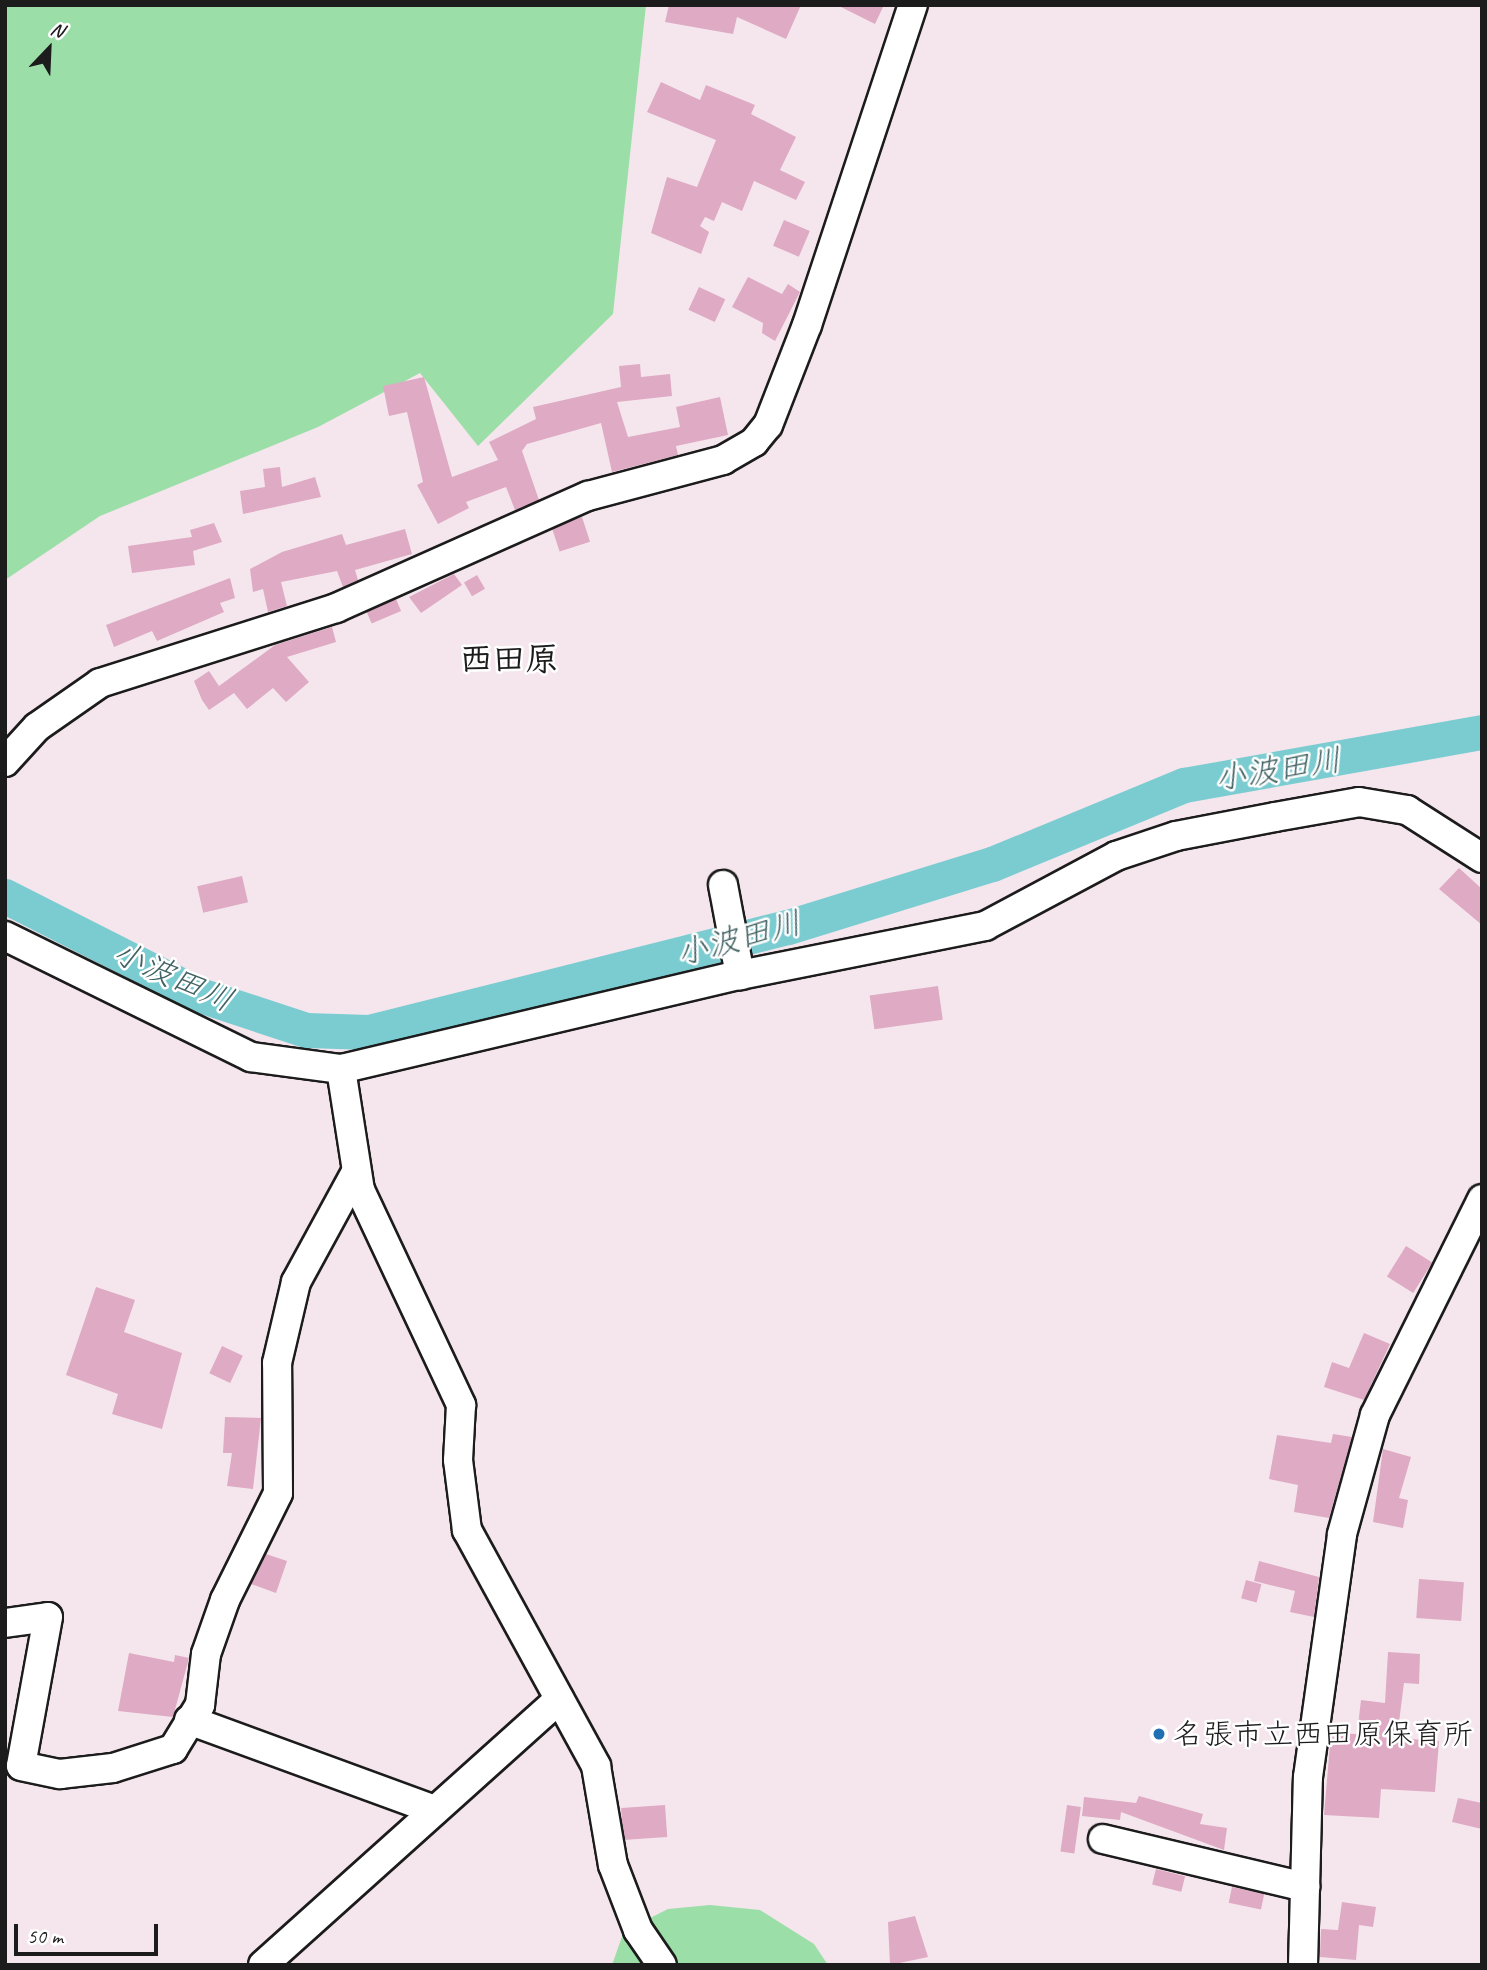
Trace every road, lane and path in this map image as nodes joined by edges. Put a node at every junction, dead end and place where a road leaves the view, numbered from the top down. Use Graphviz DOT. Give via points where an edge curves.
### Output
graph roads {
  1 [pos="913,5"];
  2 [pos="5,762"];
  3 [pos="1482,858"];
  4 [pos="723,885"];
  5 [pos="5,936"];
  6 [pos="740,968"];
  7 [pos="341,1069"];
  8 [pos="355,1174"];
  9 [pos="1482,1199"];
  10 [pos="5,1623"];
  11 [pos="559,1699"];
  12 [pos="189,1720"];
  13 [pos="435,1810"];
  14 [pos="1103,1839"];
  15 [pos="1305,1887"];
  16 [pos="263,1965"];
  17 [pos="662,1965"];
  18 [pos="1303,1965"];
  1 -- 2 [label="street" via="807,325 768,425 754,442 707,465 588,496 336,608 100,683 37,727"];
  3 -- 6 [label="street" via="1407,810 1359,802 1176,836 1116,856 985,926"];
  4 -- 6 [label="street"];
  5 -- 7 [label="street" via="251,1057"];
  6 -- 7 [label="street"];
  7 -- 8 [label="street"];
  8 -- 11 [label="street" via="461,1405 458,1460 467,1530"];
  8 -- 12 [label="street" via="296,1282 277,1363 278,1493 225,1600 206,1654 200,1705"];
  9 -- 15 [label="street" via="1375,1415 1342,1534 1320,1659"];
  10 -- 12 [label="street" via="48,1617 21,1766 60,1774 113,1768 173,1749"];
  11 -- 13 [label="street"];
  11 -- 17 [label="street" via="596,1766 613,1865 638,1930"];
  12 -- 13 [label="street"];
  13 -- 16 [label="street"];
  14 -- 15 [label="street"];
  15 -- 18 [label="street"];
}
